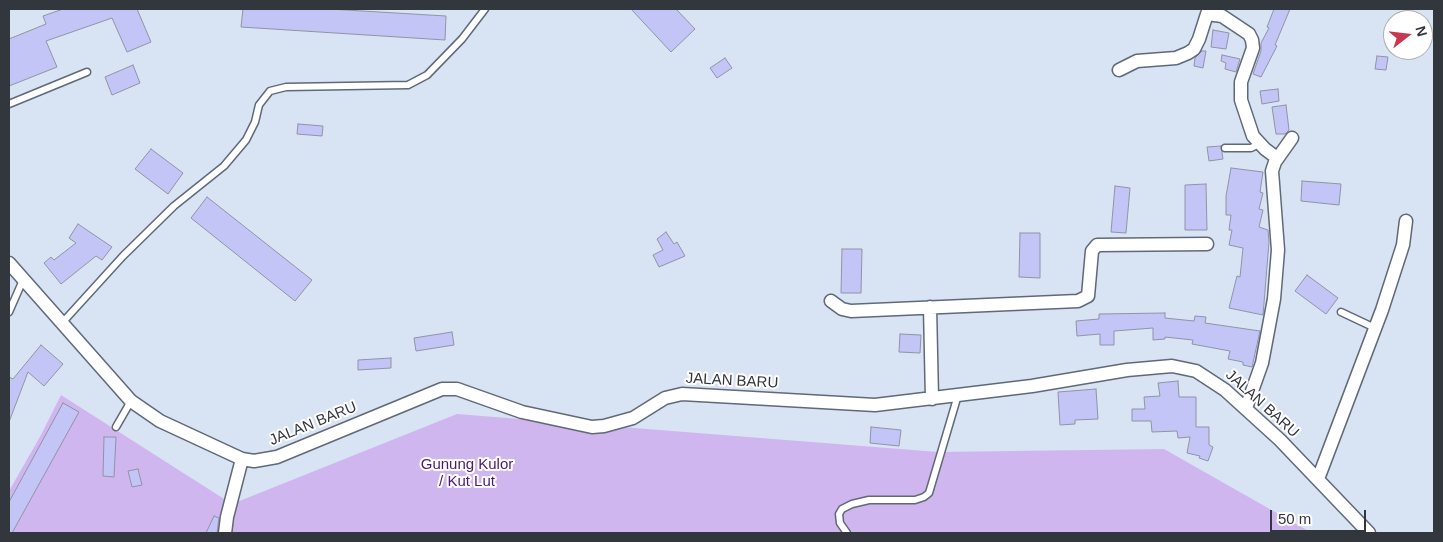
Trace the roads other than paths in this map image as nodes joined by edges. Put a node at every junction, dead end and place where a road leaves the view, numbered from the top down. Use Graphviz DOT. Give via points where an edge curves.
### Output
graph roads {
  1 [pos="485,9"];
  2 [pos="1119,70"];
  3 [pos="87,72"];
  4 [pos="9,104"];
  5 [pos="1292,138"];
  6 [pos="1259,144"];
  7 [pos="1225,148"];
  8 [pos="1277,158"];
  9 [pos="1406,221"];
  10 [pos="1207,244"];
  11 [pos="9,263"];
  12 [pos="23,280"];
  13 [pos="831,301"];
  14 [pos="930,307"];
  15 [pos="9,312"];
  16 [pos="1341,312"];
  17 [pos="62,323"];
  18 [pos="1375,328"];
  19 [pos="958,395"];
  20 [pos="932,399"];
  21 [pos="131,401"];
  22 [pos="1246,408"];
  23 [pos="116,427"];
  24 [pos="242,459"];
  25 [pos="1318,479"];
  26 [pos="225,533"];
  27 [pos="848,533"];
  28 [pos="1369,533"];
  1 -- 17 [label="lane" via="462,39 427,75 408,86 286,87 270,91 259,105 251,132 229,160 174,206"];
  2 -- 6 [label="street" via="1137,61 1176,58 1188,53 1199,40 1207,14 1222,16 1249,34 1252,40 1253,48 1241,82 1241,100 1248,126"];
  3 -- 4 [label="lane"];
  5 -- 8 [label="street"];
  6 -- 7 [label="lane" via="1251,148"];
  6 -- 8 [label="street"];
  8 -- 22 [label="street" via="1272,171 1278,250 1273,307 1262,363"];
  9 -- 18 [label="street" via="1403,245"];
  10 -- 14 [label="street" via="1097,245 1092,251 1088,296 1078,301"];
  11 -- 12 [label="street, JALAN BARU"];
  12 -- 15 [label="lane"];
  12 -- 17 [label="street, JALAN BARU"];
  13 -- 14 [label="street" via="851,311"];
  14 -- 20 [label="street"];
  16 -- 18 [label="lane"];
  17 -- 21 [label="street, JALAN BARU"];
  18 -- 25 [label="street"];
  19 -- 20 [label="street, JALAN BARU"];
  19 -- 22 [label="street, JALAN BARU" via="1172,366 1196,371"];
  19 -- 27 [label="lane" via="929,493 915,500 869,500 852,504 839,514 840,523"];
  20 -- 24 [label="street, JALAN BARU" via="875,406 682,394 665,398 633,418 592,427 522,412 457,389 442,389 277,457 254,461"];
  21 -- 23 [label="lane"];
  21 -- 24 [label="street, JALAN BARU" via="160,421"];
  22 -- 25 [label="street, JALAN BARU"];
  24 -- 26 [label="street" via="226,517"];
  25 -- 28 [label="street, JALAN BARU"];
}
